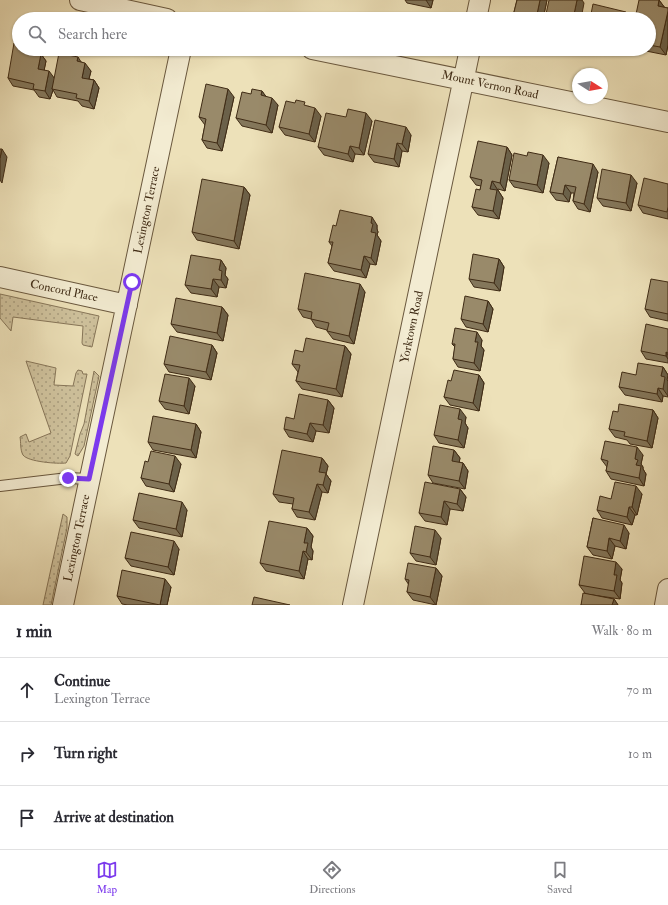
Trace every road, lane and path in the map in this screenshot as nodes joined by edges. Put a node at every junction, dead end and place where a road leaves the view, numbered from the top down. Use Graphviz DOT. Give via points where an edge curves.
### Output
graph roads {
  1 [pos="80,0"];
  2 [pos="480,0"];
  3 [pos="135,12"];
  4 [pos="477,12"];
  5 [pos="180,56"];
  6 [pos="346,56"];
  7 [pos="468,56"];
  8 [pos="463,80"];
  9 [pos="668,122"];
  10 [pos="0,277"];
  11 [pos="127,305"];
  12 [pos="89,479"];
  13 [pos="0,486"];
  14 [pos="668,589"];
  15 [pos="63,605"];
  16 [pos="353,605"];
  17 [pos="665,605"];
  1 -- 3 [label="street"];
  2 -- 4 [label="street"];
  5 -- 11 [label="street, Lexington Terrace"];
  6 -- 8 [label="street, Mount Vernon Road"];
  7 -- 8 [label="street, Yorktown Road"];
  8 -- 9 [label="street, Mount Vernon Road"];
  8 -- 16 [label="street, Yorktown Road"];
  10 -- 11 [label="street, Concord Place"];
  11 -- 12 [label="street, Lexington Terrace"];
  12 -- 13 [label="lane" via="68,478"];
  12 -- 15 [label="street, Lexington Terrace"];
  14 -- 17 [label="street"];
}
